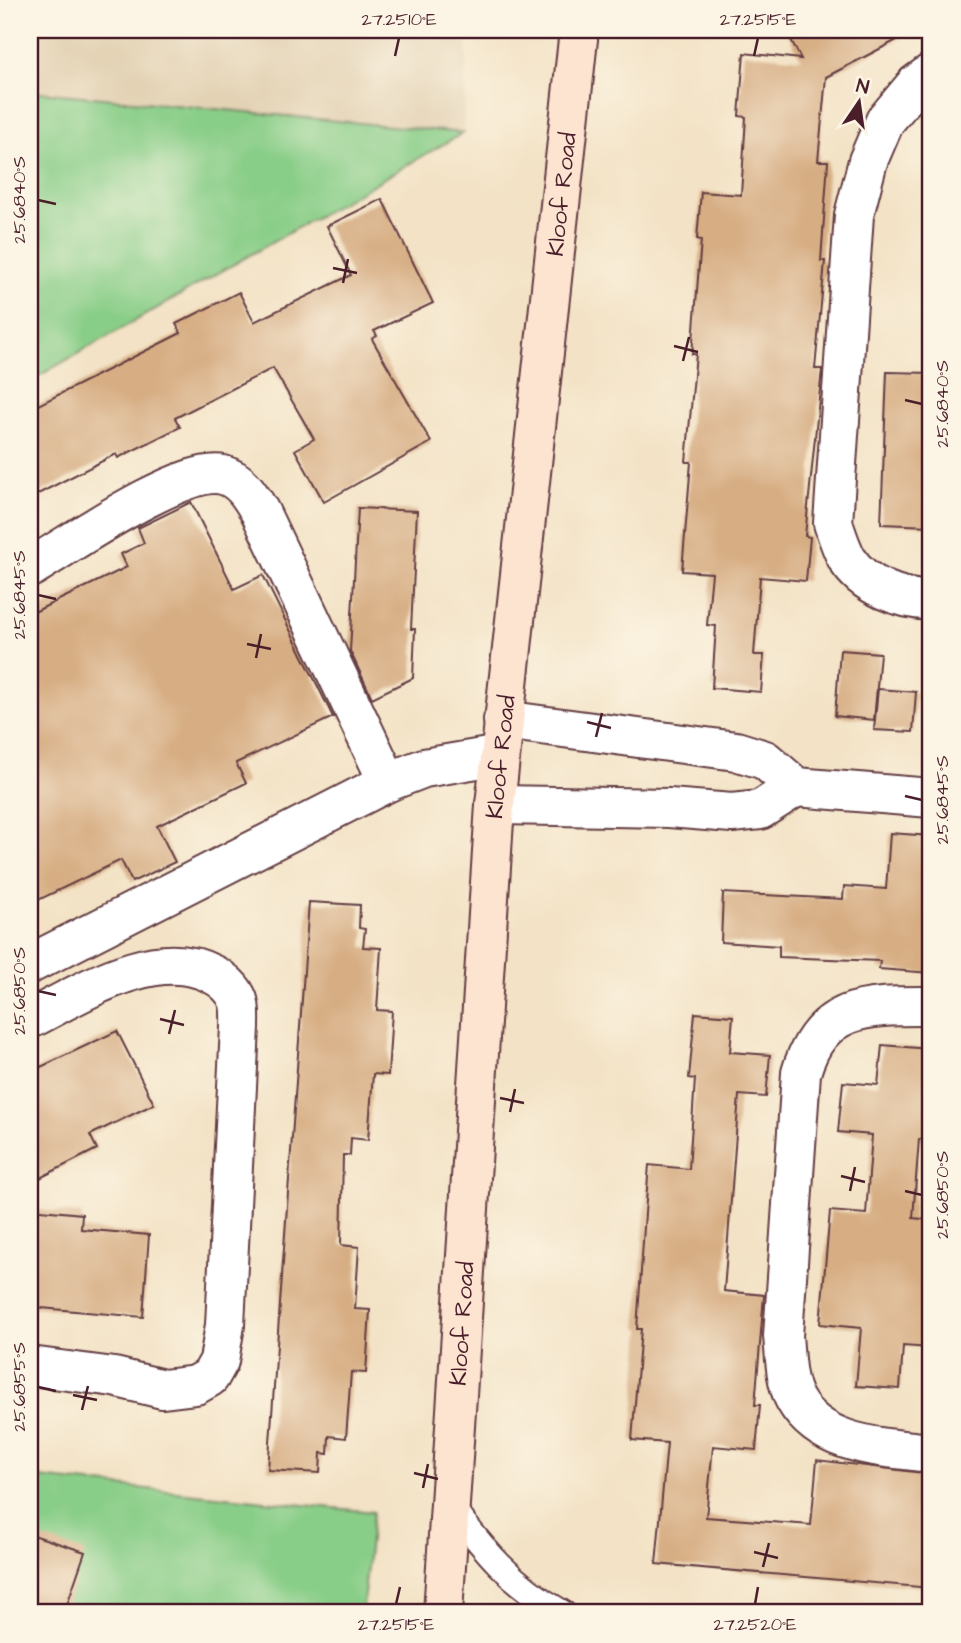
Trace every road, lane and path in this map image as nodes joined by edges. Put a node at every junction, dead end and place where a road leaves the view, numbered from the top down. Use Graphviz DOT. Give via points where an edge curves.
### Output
graph roads {
  1 [pos="579,30"];
  2 [pos="931,73"];
  3 [pos="30,568"];
  4 [pos="931,601"];
  5 [pos="501,738"];
  6 [pos="388,782"];
  7 [pos="796,787"];
  8 [pos="931,798"];
  9 [pos="495,805"];
  10 [pos="30,964"];
  11 [pos="931,1006"];
  12 [pos="30,1019"];
  13 [pos="30,1366"];
  14 [pos="931,1453"];
  15 [pos="448,1501"];
  16 [pos="443,1613"];
  17 [pos="563,1613"];
  1 -- 5 [label="street, Kloof Road"];
  2 -- 4 [label="street" via="915,84 885,121 868,161 854,215 833,523 847,560 870,582 906,599"];
  3 -- 6 [label="street" via="166,488 197,476 223,475 246,488"];
  5 -- 6 [label="street"];
  5 -- 7 [label="street" via="736,751 765,760"];
  5 -- 9 [label="street, Kloof Road"];
  6 -- 10 [label="street"];
  7 -- 8 [label="street"];
  7 -- 9 [label="street" via="760,810 732,813"];
  9 -- 15 [label="street, Kloof Road"];
  11 -- 14 [label="street" via="873,1006 844,1015 822,1029 807,1051 800,1073 783,1336 794,1398 813,1422 844,1440"];
  12 -- 13 [label="street" via="138,968 176,966 202,969 224,980 238,1000 240,1027 225,1325 219,1361 210,1377 196,1385 163,1390 114,1377"];
  15 -- 16 [label="street, Kloof Road"];
  15 -- 17 [label="lane" via="495,1562 522,1588"];
}
